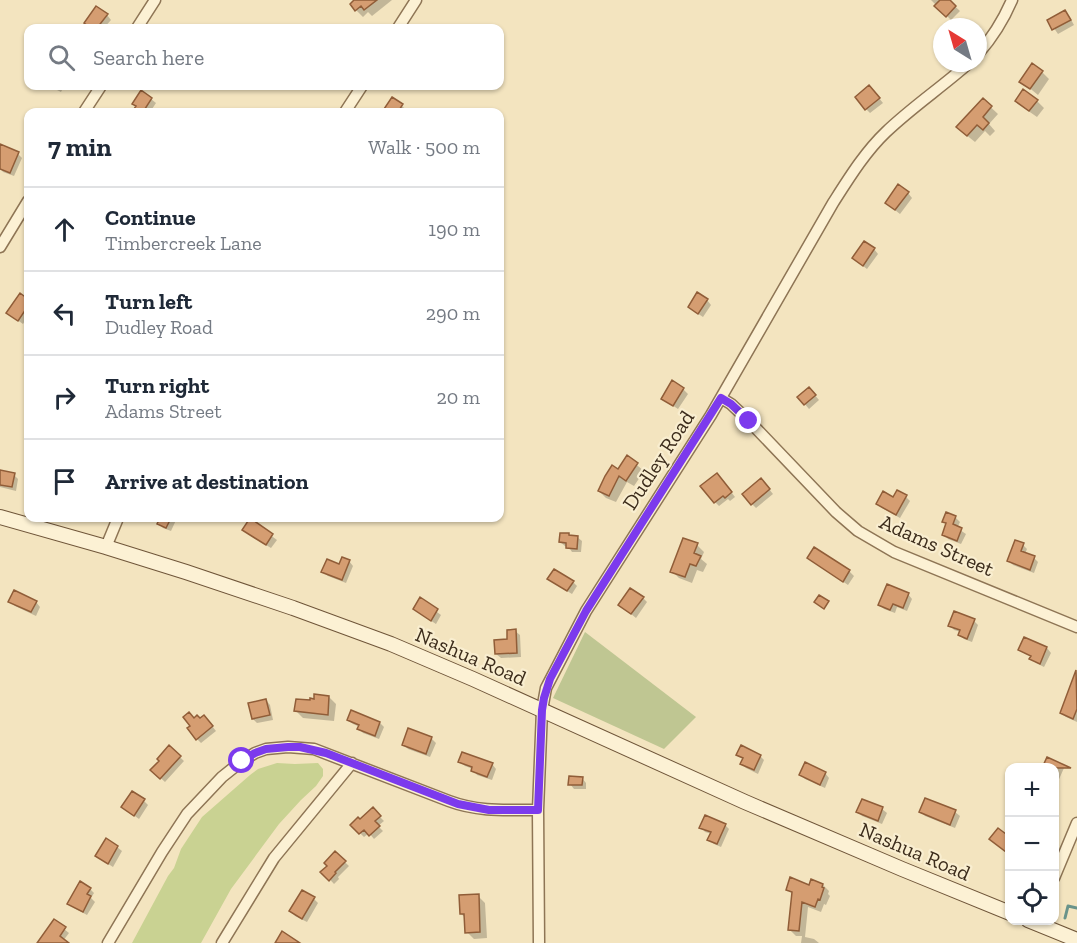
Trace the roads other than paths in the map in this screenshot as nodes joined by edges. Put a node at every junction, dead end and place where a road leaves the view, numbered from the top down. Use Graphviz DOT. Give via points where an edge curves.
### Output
graph roads {
  1 [pos="155,0"];
  2 [pos="416,0"];
  3 [pos="1012,0"];
  4 [pos="140,24"];
  5 [pos="401,24"];
  6 [pos="987,44"];
  7 [pos="959,72"];
  8 [pos="98,90"];
  9 [pos="359,90"];
  10 [pos="87,108"];
  11 [pos="348,108"];
  12 [pos="24,208"];
  13 [pos="0,247"];
  14 [pos="721,398"];
  15 [pos="0,517"];
  16 [pos="116,522"];
  17 [pos="106,547"];
  18 [pos="1077,627"];
  19 [pos="542,710"];
  20 [pos="352,763"];
  21 [pos="538,810"];
  22 [pos="1077,823"];
  23 [pos="1057,871"];
  24 [pos="1005,911"];
  25 [pos="1042,925"];
  26 [pos="1077,940"];
  27 [pos="108,943"];
  28 [pos="222,943"];
  29 [pos="539,943"];
  1 -- 4 [label="street"];
  2 -- 5 [label="street"];
  3 -- 6 [label="street"];
  7 -- 14 [label="street, Dudley Road" via="887,131 867,154 833,202"];
  8 -- 10 [label="street"];
  9 -- 11 [label="street"];
  12 -- 13 [label="street"];
  14 -- 18 [label="street, Adams Street" via="749,421 858,531 894,552"];
  14 -- 19 [label="street, Dudley Road" via="586,611 550,679"];
  15 -- 17 [label="main road, Nashua Road"];
  16 -- 17 [label="street"];
  17 -- 19 [label="main road, Nashua Road" via="337,624 434,661"];
  19 -- 21 [label="street, Dudley Road"];
  19 -- 24 [label="main road, Nashua Road" via="745,802"];
  20 -- 21 [label="street" via="468,807"];
  20 -- 27 [label="street" via="314,749 288,747 266,749 242,761 188,814"];
  20 -- 28 [label="street" via="274,858"];
  21 -- 29 [label="street, Dudley Road"];
  22 -- 23 [label="street"];
  25 -- 26 [label="main road"];
}
